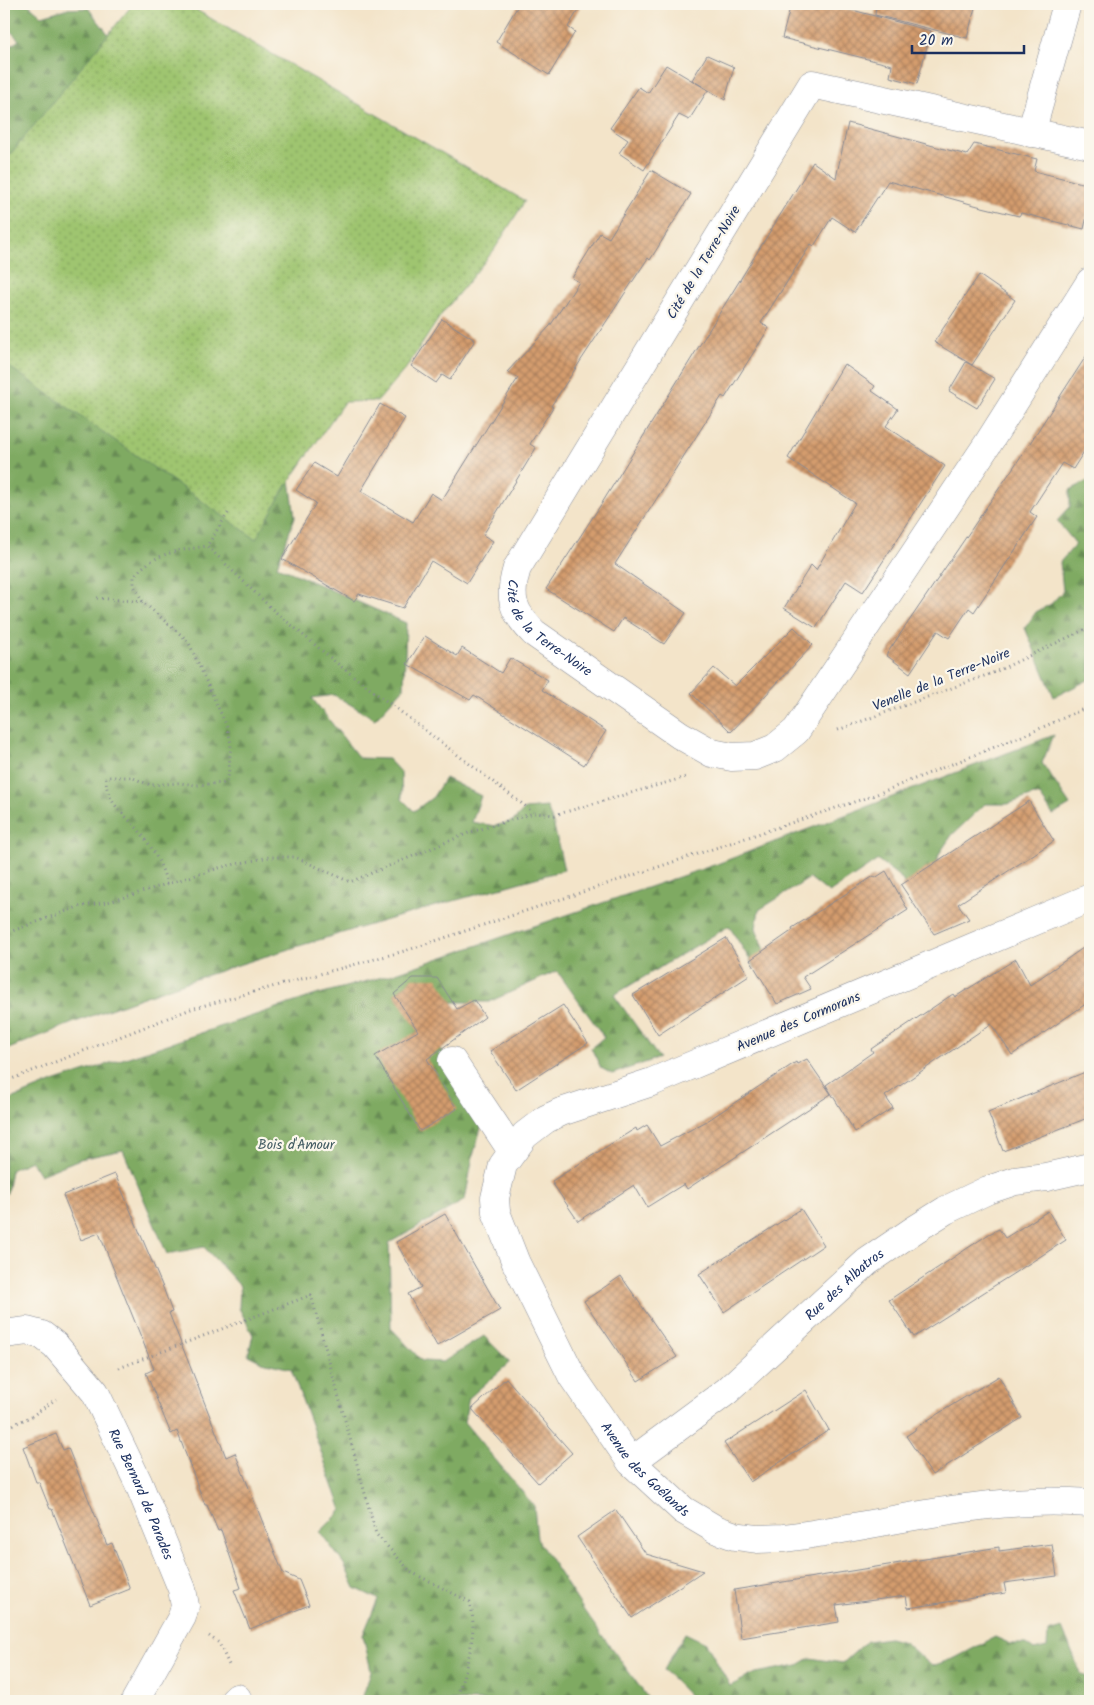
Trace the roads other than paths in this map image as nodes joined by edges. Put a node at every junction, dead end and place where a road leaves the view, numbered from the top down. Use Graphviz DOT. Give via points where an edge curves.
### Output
graph roads {
  1 [pos="1067,4"];
  2 [pos="1031,133"];
  3 [pos="1090,145"];
  4 [pos="1090,282"];
  5 [pos="1090,898"];
  6 [pos="452,1061"];
  7 [pos="512,1151"];
  8 [pos="1090,1167"];
  9 [pos="4,1334"];
  10 [pos="631,1462"];
  11 [pos="1090,1503"];
  12 [pos="135,1701"];
  1 -- 2 [label="street"];
  2 -- 3 [label="street, Cité de la Terre-Noire"];
  2 -- 4 [label="street, Cité de la Terre-Noire" via="812,84 517,568 511,587 517,613 534,633 680,736 712,753 732,757 754,756 775,748 796,731 987,445"];
  5 -- 7 [label="street, Avenue des Cormorans" via="660,1079 561,1112 534,1126"];
  6 -- 7 [label="street"];
  7 -- 10 [label="street, Avenue des Goélands" via="503,1165 495,1198 502,1232 536,1308 572,1376"];
  8 -- 10 [label="street, Rue des Albatros" via="1015,1181 988,1190 914,1230 867,1262 727,1391"];
  9 -- 12 [label="street, Rue Bernard de Parades" via="28,1331 42,1335 95,1392 114,1428 182,1589 182,1617"];
  10 -- 11 [label="street, Avenue des Goélands" via="698,1521 735,1536 757,1540 826,1533 1002,1502 1056,1500"];
}
